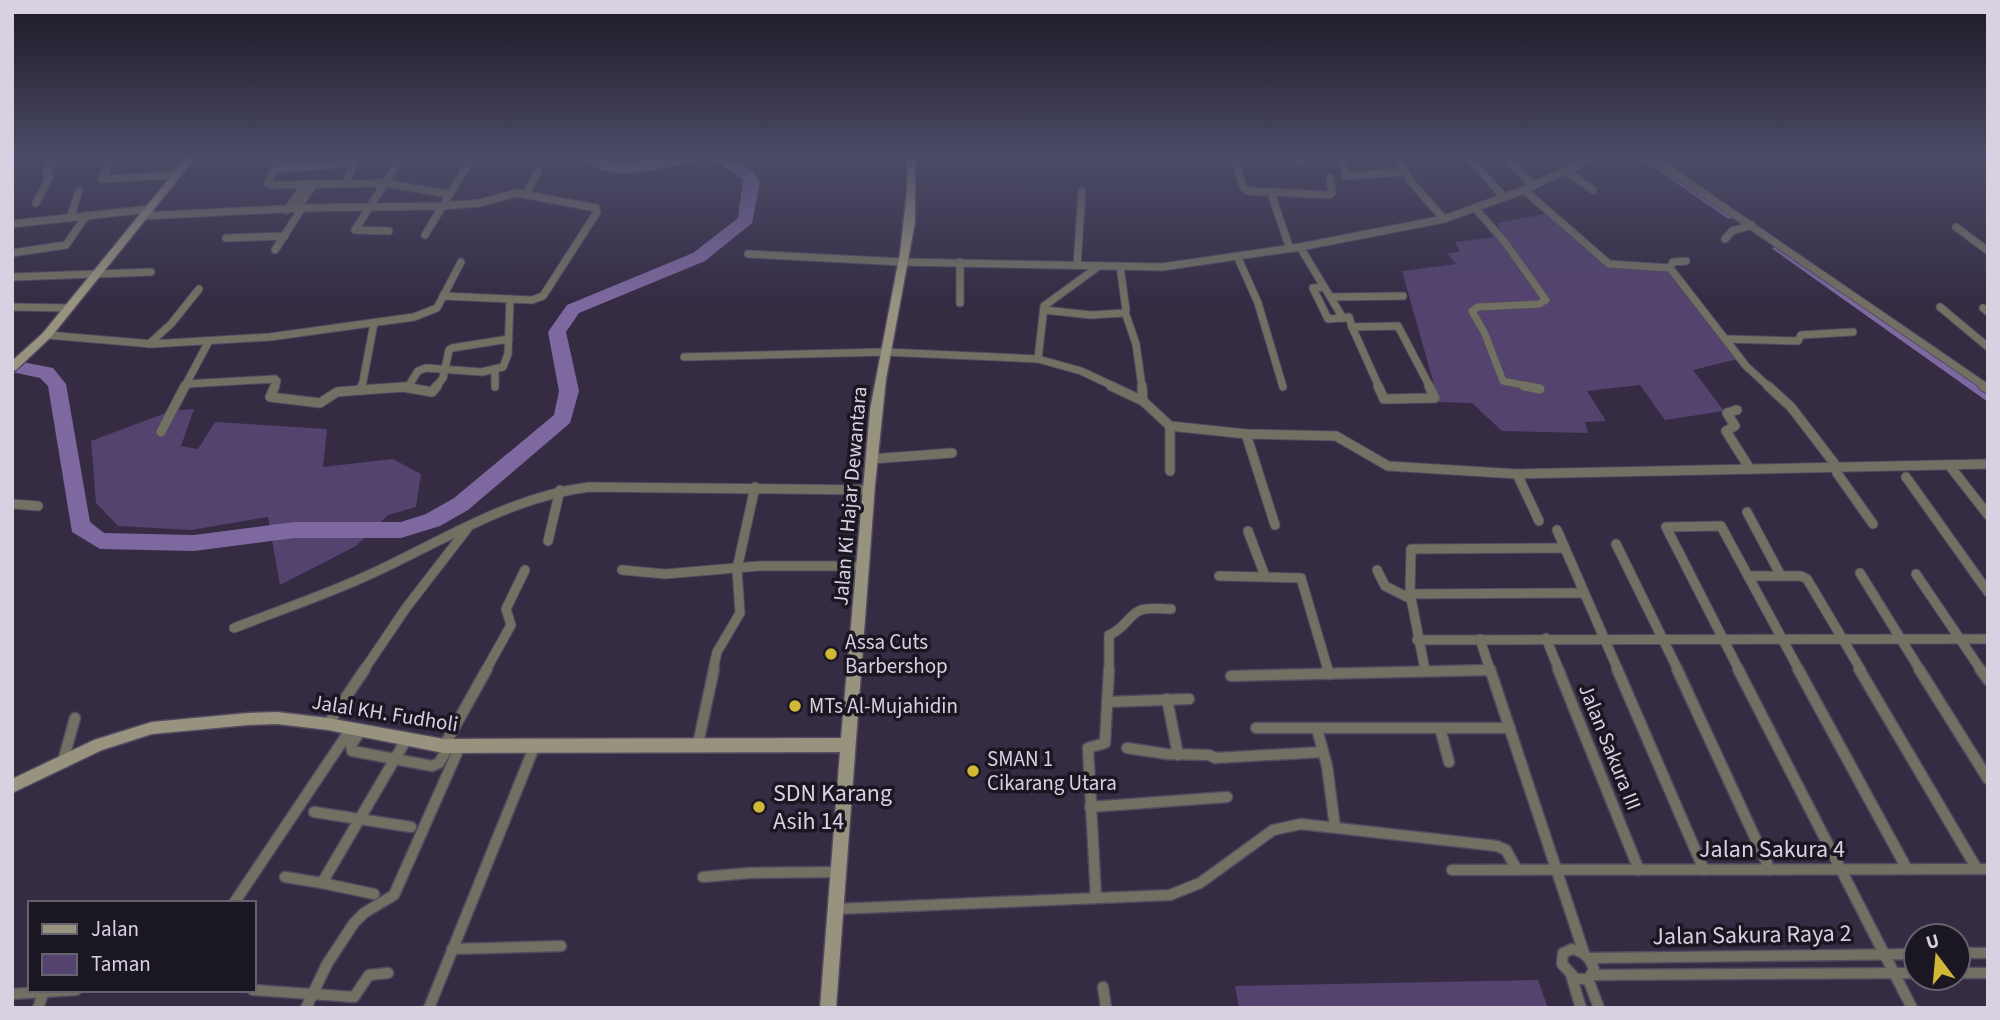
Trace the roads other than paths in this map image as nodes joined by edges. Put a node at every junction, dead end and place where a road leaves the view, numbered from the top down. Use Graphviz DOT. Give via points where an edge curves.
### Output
graph roads {
  1 [pos="74,206"];
  2 [pos="152,206"];
  3 [pos="290,206"];
  4 [pos="302,206"];
  5 [pos="441,206"];
  6 [pos="446,206"];
  7 [pos="590,206"];
  8 [pos="910,206"];
  9 [pos="1081,206"];
  10 [pos="1275,206"];
  11 [pos="1433,206"];
  12 [pos="1481,206"];
  13 [pos="1542,206"];
  14 [pos="1722,206"];
  15 [pos="370,207"];
  16 [pos="1475,208"];
  17 [pos="300,209"];
  18 [pos="287,210"];
  19 [pos="147,212"];
  20 [pos="86,216"];
  21 [pos="70,218"];
  22 [pos="1444,219"];
  23 [pos="12,225"];
  24 [pos="1751,225"];
  25 [pos="1956,227"];
  26 [pos="389,231"];
  27 [pos="425,235"];
  28 [pos="285,236"];
  29 [pos="226,238"];
  30 [pos="1725,239"];
  31 [pos="1300,247"];
  32 [pos="1290,249"];
  33 [pos="275,250"];
  34 [pos="1988,251"];
  35 [pos="12,253"];
  36 [pos="748,254"];
  37 [pos="1238,258"];
  38 [pos="1686,261"];
  39 [pos="461,262"];
  40 [pos="903,262"];
  41 [pos="960,262"];
  42 [pos="1077,265"];
  43 [pos="1099,265"];
  44 [pos="1120,266"];
  45 [pos="1670,268"];
  46 [pos="98,272"];
  47 [pos="151,272"];
  48 [pos="12,277"];
  49 [pos="1324,287"];
  50 [pos="199,289"];
  51 [pos="443,296"];
  52 [pos="1403,296"];
  53 [pos="1332,297"];
  54 [pos="510,299"];
  55 [pos="960,303"];
  56 [pos="12,307"];
  57 [pos="1940,307"];
  58 [pos="69,308"];
  59 [pos="1044,310"];
  60 [pos="1125,312"];
  61 [pos="1343,318"];
  62 [pos="374,323"];
  63 [pos="1352,327"];
  64 [pos="1853,332"];
  65 [pos="47,335"];
  66 [pos="509,339"];
  67 [pos="1725,339"];
  68 [pos="209,341"];
  69 [pos="149,344"];
  70 [pos="1988,347"];
  71 [pos="885,352"];
  72 [pos="684,358"];
  73 [pos="1038,359"];
  74 [pos="12,367"];
  75 [pos="446,369"];
  76 [pos="495,370"];
  77 [pos="186,384"];
  78 [pos="1283,387"];
  79 [pos="408,388"];
  80 [pos="495,388"];
  81 [pos="1540,389"];
  82 [pos="361,390"];
  83 [pos="1988,390"];
  84 [pos="1143,401"];
  85 [pos="1737,410"];
  86 [pos="1170,426"];
  87 [pos="161,432"];
  88 [pos="1246,434"];
  89 [pos="951,453"];
  90 [pos="871,459"];
  91 [pos="1988,464"];
  92 [pos="1949,465"];
  93 [pos="1836,468"];
  94 [pos="1750,469"];
  95 [pos="1170,471"];
  96 [pos="1517,474"];
  97 [pos="1906,477"];
  98 [pos="755,487"];
  99 [pos="560,490"];
  100 [pos="869,490"];
  101 [pos="12,504"];
  102 [pos="1984,505"];
  103 [pos="38,506"];
  104 [pos="1748,512"];
  105 [pos="1988,515"];
  106 [pos="1539,520"];
  107 [pos="1873,524"];
  108 [pos="1275,525"];
  109 [pos="470,526"];
  110 [pos="1557,530"];
  111 [pos="1248,531"];
  112 [pos="548,541"];
  113 [pos="1616,544"];
  114 [pos="1565,548"];
  115 [pos="863,566"];
  116 [pos="737,569"];
  117 [pos="525,570"];
  118 [pos="622,570"];
  119 [pos="1377,570"];
  120 [pos="1860,573"];
  121 [pos="1916,574"];
  122 [pos="1219,576"];
  123 [pos="1265,576"];
  124 [pos="1748,576"];
  125 [pos="1781,576"];
  126 [pos="1988,592"];
  127 [pos="1584,593"];
  128 [pos="1411,596"];
  129 [pos="1171,609"];
  130 [pos="234,628"];
  131 [pos="1546,638"];
  132 [pos="1603,638"];
  133 [pos="1480,639"];
  134 [pos="1724,639"];
  135 [pos="1842,639"];
  136 [pos="1899,639"];
  137 [pos="1960,639"];
  138 [pos="1988,639"];
  139 [pos="1417,640"];
  140 [pos="1664,640"];
  141 [pos="1784,640"];
  142 [pos="1425,670"];
  143 [pos="1490,670"];
  144 [pos="1329,674"];
  145 [pos="1231,677"];
  146 [pos="1988,680"];
  147 [pos="1167,699"];
  148 [pos="1189,699"];
  149 [pos="1107,702"];
  150 [pos="75,718"];
  151 [pos="328,724"];
  152 [pos="1440,727"];
  153 [pos="1256,728"];
  154 [pos="1510,728"];
  155 [pos="1317,729"];
  156 [pos="355,731"];
  157 [pos="406,740"];
  158 [pos="698,744"];
  159 [pos="535,745"];
  160 [pos="849,745"];
  161 [pos="451,746"];
  162 [pos="1127,748"];
  163 [pos="1323,751"];
  164 [pos="1178,755"];
  165 [pos="396,758"];
  166 [pos="63,761"];
  167 [pos="1449,762"];
  168 [pos="1988,779"];
  169 [pos="12,786"];
  170 [pos="1227,797"];
  171 [pos="1090,807"];
  172 [pos="314,812"];
  173 [pos="360,818"];
  174 [pos="411,827"];
  175 [pos="1335,827"];
  176 [pos="1841,869"];
  177 [pos="1907,869"];
  178 [pos="1982,869"];
  179 [pos="1452,870"];
  180 [pos="1517,870"];
  181 [pos="1639,870"];
  182 [pos="1704,870"];
  183 [pos="1770,870"];
  184 [pos="1557,871"];
  185 [pos="839,872"];
  186 [pos="285,877"];
  187 [pos="703,877"];
  188 [pos="322,883"];
  189 [pos="374,894"];
  190 [pos="1096,898"];
  191 [pos="235,901"];
  192 [pos="836,909"];
  193 [pos="561,946"];
  194 [pos="453,949"];
  195 [pos="1884,954"];
  196 [pos="1902,954"];
  197 [pos="1587,956"];
  198 [pos="388,973"];
  199 [pos="1894,974"];
  200 [pos="1902,974"];
  201 [pos="1571,975"];
  202 [pos="1590,977"];
  203 [pos="1102,987"];
  204 [pos="256,991"];
  205 [pos="44,992"];
  206 [pos="12,994"];
  207 [pos="308,1002"];
  208 [pos="38,1008"];
  209 [pos="429,1008"];
  210 [pos="828,1008"];
  211 [pos="1106,1008"];
  212 [pos="1581,1008"];
  213 [pos="1599,1008"];
  214 [pos="1912,1008"];
  1 -- 21 [label="street"];
  2 -- 19 [label="street"];
  3 -- 18 [label="street"];
  4 -- 17 [label="street"];
  5 -- 6 [label="street"];
  5 -- 15 [label="street"];
  5 -- 27 [label="street"];
  7 -- 54 [label="street" via="597,212 543,296"];
  8 -- 40 [label="main road, Jalan Ki Hajar Dewantara"];
  9 -- 42 [label="street"];
  10 -- 32 [label="street"];
  11 -- 22 [label="street"];
  12 -- 16 [label="street"];
  13 -- 45 [label="street" via="1609,264"];
  14 -- 24 [label="street"];
  15 -- 17 [label="street"];
  15 -- 26 [label="street" via="355,231"];
  16 -- 22 [label="street"];
  16 -- 81 [label="street" via="1546,300 1472,311 1503,381"];
  17 -- 18 [label="street"];
  17 -- 28 [label="street"];
  18 -- 19 [label="street"];
  19 -- 20 [label="street"];
  19 -- 46 [label="main road"];
  20 -- 21 [label="street"];
  20 -- 35 [label="street" via="66,245"];
  21 -- 23 [label="street"];
  22 -- 31 [label="street"];
  24 -- 30 [label="street" via="1732,231"];
  24 -- 83 [label="street"];
  25 -- 34 [label="street"];
  28 -- 29 [label="street"];
  28 -- 33 [label="street"];
  31 -- 32 [label="street"];
  31 -- 49 [label="street"];
  32 -- 37 [label="street"];
  36 -- 40 [label="street"];
  37 -- 44 [label="street" via="1178,266"];
  37 -- 78 [label="street" via="1258,303"];
  38 -- 45 [label="street" via="1673,262"];
  39 -- 51 [label="street"];
  40 -- 41 [label="street"];
  40 -- 71 [label="main road, Jalan Ki Hajar Dewantara"];
  41 -- 42 [label="street"];
  41 -- 55 [label="street"];
  42 -- 43 [label="street"];
  43 -- 44 [label="street"];
  43 -- 59 [label="street"];
  44 -- 60 [label="street"];
  45 -- 67 [label="street"];
  46 -- 47 [label="street"];
  46 -- 48 [label="street"];
  46 -- 58 [label="main road"];
  49 -- 53 [label="street"];
  49 -- 61 [label="street" via="1312,288 1328,319"];
  50 -- 69 [label="street"];
  51 -- 54 [label="street"];
  51 -- 62 [label="street" via="437,308 426,314"];
  52 -- 53 [label="street"];
  53 -- 61 [label="street"];
  54 -- 66 [label="street"];
  56 -- 58 [label="street"];
  57 -- 70 [label="street"];
  58 -- 65 [label="main road"];
  59 -- 60 [label="street"];
  59 -- 73 [label="street"];
  60 -- 84 [label="street" via="1133,328"];
  61 -- 63 [label="street" via="1349,317"];
  62 -- 68 [label="street"];
  62 -- 82 [label="street"];
  63 -- 63 [label="street" via="1384,399 1435,398 1398,326"];
  64 -- 67 [label="street" via="1799,336 1798,341"];
  65 -- 69 [label="street"];
  65 -- 74 [label="main road"];
  66 -- 75 [label="street" via="452,348"];
  66 -- 76 [label="street" via="505,363"];
  67 -- 93 [label="street" via="1746,366 1791,407"];
  68 -- 69 [label="street"];
  68 -- 77 [label="street"];
  71 -- 72 [label="street"];
  71 -- 73 [label="street"];
  71 -- 90 [label="main road, Jalan Ki Hajar Dewantara"];
  73 -- 84 [label="street" via="1081,371"];
  75 -- 76 [label="street"];
  75 -- 79 [label="street" via="421,369"];
  75 -- 79 [label="street" via="432,392"];
  76 -- 80 [label="street"];
  77 -- 82 [label="street" via="275,379 270,397 300,402 323,402 337,392"];
  77 -- 87 [label="street"];
  79 -- 82 [label="street"];
  84 -- 86 [label="street"];
  85 -- 94 [label="street" via="1727,413 1735,426 1726,431"];
  86 -- 88 [label="street"];
  86 -- 95 [label="street"];
  88 -- 96 [label="street" via="1336,436 1388,466"];
  88 -- 108 [label="street"];
  89 -- 90 [label="street"];
  90 -- 100 [label="main road, Jalan Ki Hajar Dewantara"];
  91 -- 92 [label="street"];
  92 -- 93 [label="street"];
  92 -- 102 [label="street"];
  93 -- 94 [label="street"];
  93 -- 107 [label="street"];
  94 -- 96 [label="street"];
  96 -- 106 [label="street"];
  97 -- 126 [label="street"];
  98 -- 99 [label="street" via="589,486"];
  98 -- 100 [label="street"];
  98 -- 116 [label="street"];
  99 -- 109 [label="street"];
  99 -- 112 [label="street"];
  100 -- 115 [label="main road, Jalan Ki Hajar Dewantara"];
  101 -- 103 [label="street"];
  102 -- 105 [label="street"];
  104 -- 125 [label="street"];
  109 -- 130 [label="street" via="374,573"];
  109 -- 151 [label="street" via="406,608"];
  110 -- 114 [label="street"];
  111 -- 123 [label="street"];
  113 -- 140 [label="street"];
  114 -- 127 [label="street"];
  114 -- 128 [label="street" via="1411,549"];
  115 -- 116 [label="street"];
  115 -- 160 [label="main road, Jalan Ki Hajar Dewantara"];
  116 -- 118 [label="street" via="665,575"];
  116 -- 158 [label="street" via="740,613 717,652"];
  117 -- 161 [label="street" via="506,608 511,625"];
  119 -- 128 [label="street" via="1386,587"];
  120 -- 136 [label="street"];
  121 -- 137 [label="street"];
  122 -- 123 [label="street"];
  123 -- 144 [label="street" via="1301,578"];
  124 -- 125 [label="street"];
  124 -- 134 [label="street" via="1721,526 1666,527"];
  124 -- 141 [label="street"];
  125 -- 135 [label="street" via="1807,579"];
  127 -- 128 [label="street"];
  127 -- 132 [label="street"];
  128 -- 139 [label="street"];
  129 -- 149 [label="street" via="1141,610 1123,629 1109,635"];
  131 -- 132 [label="street"];
  131 -- 133 [label="street"];
  131 -- 181 [label="street, Jalan Sakura III"];
  132 -- 140 [label="street"];
  132 -- 182 [label="street"];
  133 -- 139 [label="street"];
  133 -- 143 [label="street"];
  134 -- 140 [label="street"];
  134 -- 141 [label="street"];
  134 -- 176 [label="street"];
  135 -- 136 [label="street"];
  135 -- 141 [label="street"];
  135 -- 178 [label="street"];
  136 -- 137 [label="street"];
  136 -- 168 [label="street"];
  137 -- 138 [label="street"];
  137 -- 146 [label="street"];
  139 -- 142 [label="street"];
  140 -- 183 [label="street"];
  141 -- 177 [label="street"];
  142 -- 143 [label="street"];
  142 -- 144 [label="street"];
  143 -- 154 [label="street"];
  144 -- 145 [label="street"];
  147 -- 148 [label="street"];
  147 -- 149 [label="street"];
  147 -- 164 [label="street"];
  149 -- 171 [label="street" via="1105,743 1088,748"];
  150 -- 166 [label="street"];
  151 -- 156 [label="main road, Jalal KH. Fudholi"];
  151 -- 166 [label="main road, Jalal KH. Fudholi" via="277,718 177,723 130,734"];
  152 -- 154 [label="street"];
  152 -- 155 [label="street"];
  152 -- 167 [label="street"];
  153 -- 155 [label="street"];
  154 -- 184 [label="street"];
  155 -- 163 [label="street"];
  156 -- 157 [label="main road, Jalal KH. Fudholi"];
  156 -- 165 [label="street" via="352,751"];
  156 -- 191 [label="street"];
  157 -- 161 [label="main road, Jalal KH. Fudholi"];
  157 -- 165 [label="street"];
  158 -- 159 [label="main road, Jalal KH. Fudholi"];
  158 -- 160 [label="main road, Jalal KH. Fudholi"];
  159 -- 161 [label="main road, Jalal KH. Fudholi"];
  159 -- 194 [label="street"];
  160 -- 185 [label="main road, Jalan Ki Hajar Dewantara"];
  161 -- 165 [label="street" via="436,766"];
  161 -- 207 [label="street" via="394,895 354,923"];
  162 -- 164 [label="street"];
  163 -- 164 [label="street" via="1215,758"];
  163 -- 175 [label="street"];
  165 -- 173 [label="street"];
  166 -- 169 [label="main road, Jalal KH. Fudholi"];
  170 -- 171 [label="street"];
  171 -- 190 [label="street"];
  172 -- 173 [label="street"];
  173 -- 174 [label="street"];
  173 -- 188 [label="street"];
  175 -- 180 [label="street" via="1497,846 1506,850"];
  175 -- 190 [label="street" via="1301,824 1276,829 1191,890"];
  176 -- 177 [label="street, Jalan Sakura 4"];
  176 -- 183 [label="street, Jalan Sakura 4"];
  176 -- 195 [label="street"];
  177 -- 178 [label="street, Jalan Sakura 4"];
  179 -- 180 [label="street, Jalan Sakura 4"];
  180 -- 184 [label="street, Jalan Sakura 4"];
  181 -- 182 [label="street, Jalan Sakura 4"];
  181 -- 184 [label="street, Jalan Sakura 4"];
  182 -- 183 [label="street, Jalan Sakura 4"];
  184 -- 197 [label="street"];
  185 -- 187 [label="street"];
  185 -- 192 [label="main road, Jalan Ki Hajar Dewantara"];
  186 -- 188 [label="street"];
  188 -- 189 [label="street"];
  190 -- 192 [label="street"];
  192 -- 210 [label="main road, Jalan Ki Hajar Dewantara"];
  193 -- 194 [label="street"];
  194 -- 209 [label="street"];
  195 -- 196 [label="street, Jalan Sakura Raya 2"];
  195 -- 197 [label="street, Jalan Sakura Raya 2"];
  195 -- 199 [label="street"];
  197 -- 201 [label="street" via="1572,949 1563,953 1562,964"];
  197 -- 202 [label="street" via="1593,964"];
  198 -- 207 [label="street" via="369,975 354,997"];
  199 -- 200 [label="street, Jalan Sakura Raya 2"];
  199 -- 202 [label="street, Jalan Sakura Raya 2"];
  199 -- 214 [label="street"];
  201 -- 202 [label="street"];
  201 -- 212 [label="street"];
  202 -- 213 [label="street"];
  203 -- 211 [label="street"];
  204 -- 207 [label="street"];
  205 -- 206 [label="street"];
  205 -- 208 [label="street"];
}
